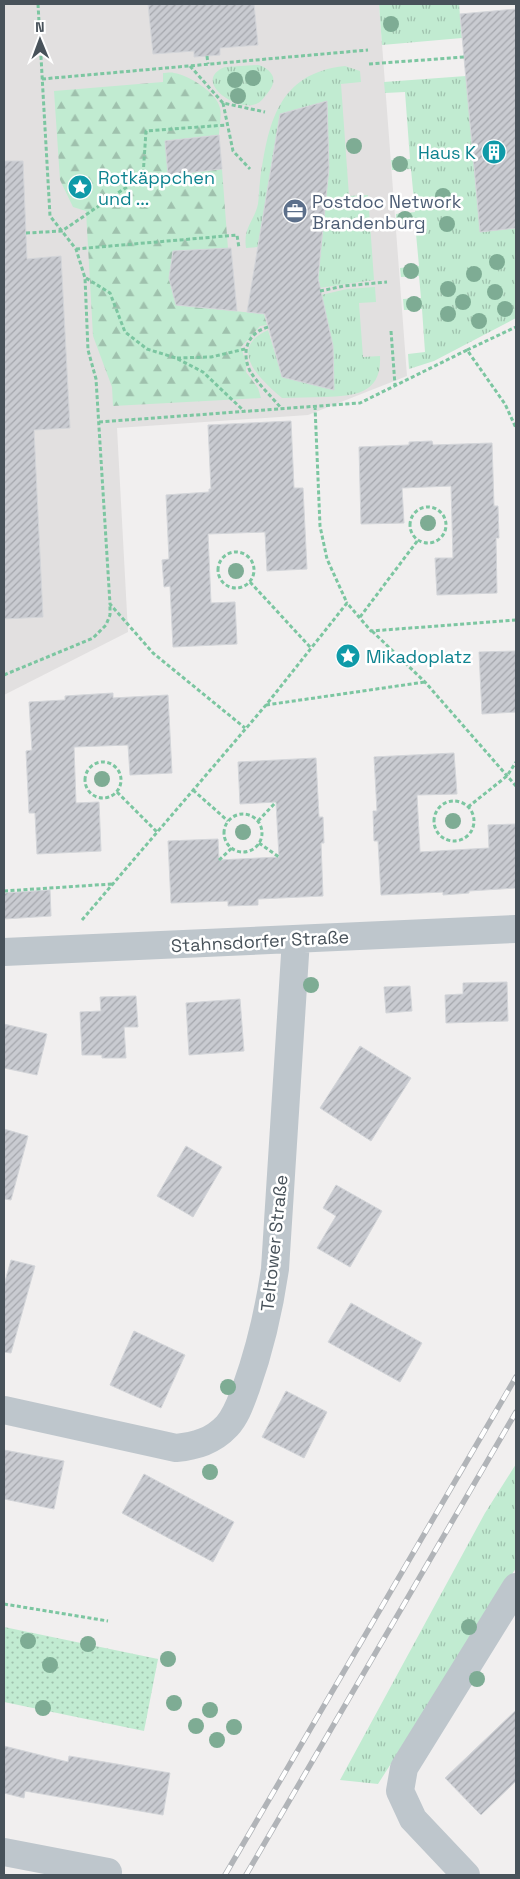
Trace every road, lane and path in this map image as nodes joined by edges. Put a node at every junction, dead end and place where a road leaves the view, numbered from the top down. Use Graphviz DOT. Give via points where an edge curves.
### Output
graph roads {
  1 [pos="38,4"];
  2 [pos="368,50"];
  3 [pos="207,56"];
  4 [pos="464,56"];
  5 [pos="208,64"];
  6 [pos="369,64"];
  7 [pos="190,66"];
  8 [pos="42,79"];
  9 [pos="223,103"];
  10 [pos="265,112"];
  11 [pos="226,125"];
  12 [pos="250,169"];
  13 [pos="62,231"];
  14 [pos="26,233"];
  15 [pos="238,248"];
  16 [pos="76,249"];
  17 [pos="85,278"];
  18 [pos="387,282"];
  19 [pos="320,291"];
  20 [pos="516,326"];
  21 [pos="268,327"];
  22 [pos="391,331"];
  23 [pos="245,349"];
  24 [pos="467,350"];
  25 [pos="176,358"];
  26 [pos="395,385"];
  27 [pos="315,406"];
  28 [pos="281,408"];
  29 [pos="244,411"];
  30 [pos="99,422"];
  31 [pos="516,428"];
  32 [pos="418,540"];
  33 [pos="250,582"];
  34 [pos="347,603"];
  35 [pos="110,604"];
  36 [pos="360,617"];
  37 [pos="516,620"];
  38 [pos="371,631"];
  39 [pos="311,648"];
  40 [pos="4,675"];
  41 [pos="425,682"];
  42 [pos="266,705"];
  43 [pos="245,728"];
  44 [pos="516,762"];
  45 [pos="507,776"];
  46 [pos="516,786"];
  47 [pos="193,790"];
  48 [pos="117,792"];
  49 [pos="276,802"];
  50 [pos="468,807"];
  51 [pos="228,821"];
  52 [pos="258,821"];
  53 [pos="157,832"];
  54 [pos="259,843"];
  55 [pos="232,848"];
  56 [pos="279,857"];
  57 [pos="219,860"];
  58 [pos="112,884"];
  59 [pos="4,890"];
  60 [pos="516,929"];
  61 [pos="296,939"];
  62 [pos="77,949"];
  63 [pos="4,952"];
  64 [pos="4,1410"];
  65 [pos="516,1587"];
  66 [pos="4,1604"];
  67 [pos="108,1621"];
  68 [pos="4,1852"];
  69 [pos="108,1872"];
  70 [pos="466,1875"];
  1 -- 8 [label="path"];
  2 -- 5 [label="path"];
  3 -- 5 [label="path"];
  4 -- 6 [label="path"];
  5 -- 7 [label="path"];
  7 -- 8 [label="path"];
  7 -- 9 [label="path"];
  8 -- 13 [label="path" via="50,216"];
  9 -- 10 [label="path"];
  9 -- 11 [label="path"];
  11 -- 12 [label="path" via="233,151"];
  11 -- 13 [label="path" via="146,131 143,176"];
  13 -- 14 [label="path"];
  13 -- 16 [label="path"];
  15 -- 16 [label="path" via="237,236"];
  16 -- 17 [label="path"];
  17 -- 25 [label="path" via="110,292 125,332 147,349"];
  17 -- 30 [label="path" via="88,350 96,379"];
  18 -- 19 [label="path"];
  20 -- 24 [label="path"];
  21 -- 23 [label="path" via="253,335"];
  22 -- 26 [label="path"];
  23 -- 25 [label="path" via="211,357"];
  23 -- 28 [label="path" via="251,372"];
  24 -- 26 [label="path"];
  24 -- 31 [label="path" via="505,404"];
  25 -- 29 [label="path" via="203,372"];
  26 -- 27 [label="path" via="360,402"];
  27 -- 28 [label="path"];
  27 -- 34 [label="path" via="320,526 327,559"];
  28 -- 29 [label="path"];
  29 -- 30 [label="path"];
  30 -- 35 [label="path"];
  32 -- 32 [label="path" via="434,542 444,534 446,522 435,508 424,508 414,514 410,525 413,536"];
  32 -- 36 [label="path"];
  33 -- 33 [label="path" via="254,570 250,559 234,552 223,558 219,574 224,583 234,588"];
  33 -- 39 [label="path"];
  34 -- 36 [label="path"];
  34 -- 39 [label="path"];
  35 -- 40 [label="path" via="106,625 93,638"];
  35 -- 43 [label="path" via="153,653"];
  36 -- 38 [label="path"];
  37 -- 38 [label="path"];
  38 -- 41 [label="path"];
  39 -- 42 [label="path"];
  41 -- 42 [label="path"];
  41 -- 45 [label="path"];
  42 -- 43 [label="path"];
  43 -- 47 [label="path"];
  44 -- 45 [label="path"];
  45 -- 46 [label="path"];
  45 -- 50 [label="path"];
  47 -- 51 [label="path"];
  47 -- 53 [label="path"];
  48 -- 48 [label="path" via="121,775 115,765 98,762 88,769 85,781 90,792 100,798"];
  48 -- 53 [label="path"];
  49 -- 52 [label="path"];
  50 -- 50 [label="path" via="450,801 439,808 434,827 442,838 462,840 471,832 474,819"];
  51 -- 52 [label="path" via="239,814 252,816"];
  51 -- 55 [label="path" via="224,832"];
  52 -- 54 [label="path" via="262,832"];
  53 -- 58 [label="path"];
  54 -- 55 [label="path" via="249,850"];
  54 -- 56 [label="path"];
  55 -- 57 [label="path"];
  58 -- 59 [label="path"];
  58 -- 62 [label="path" via="77,926"];
  60 -- 61 [label="street, Stahnsdorfer Straße"];
  61 -- 62 [label="street, Stahnsdorfer Straße"];
  61 -- 64 [label="street, Teltower Straße" via="275,1269 263,1335 235,1414 206,1442 176,1448"];
  62 -- 63 [label="street, Stahnsdorfer Straße"];
  65 -- 70 [label="street" via="404,1768 400,1791 413,1819"];
  66 -- 67 [label="path"];
  68 -- 69 [label="street"];
}
